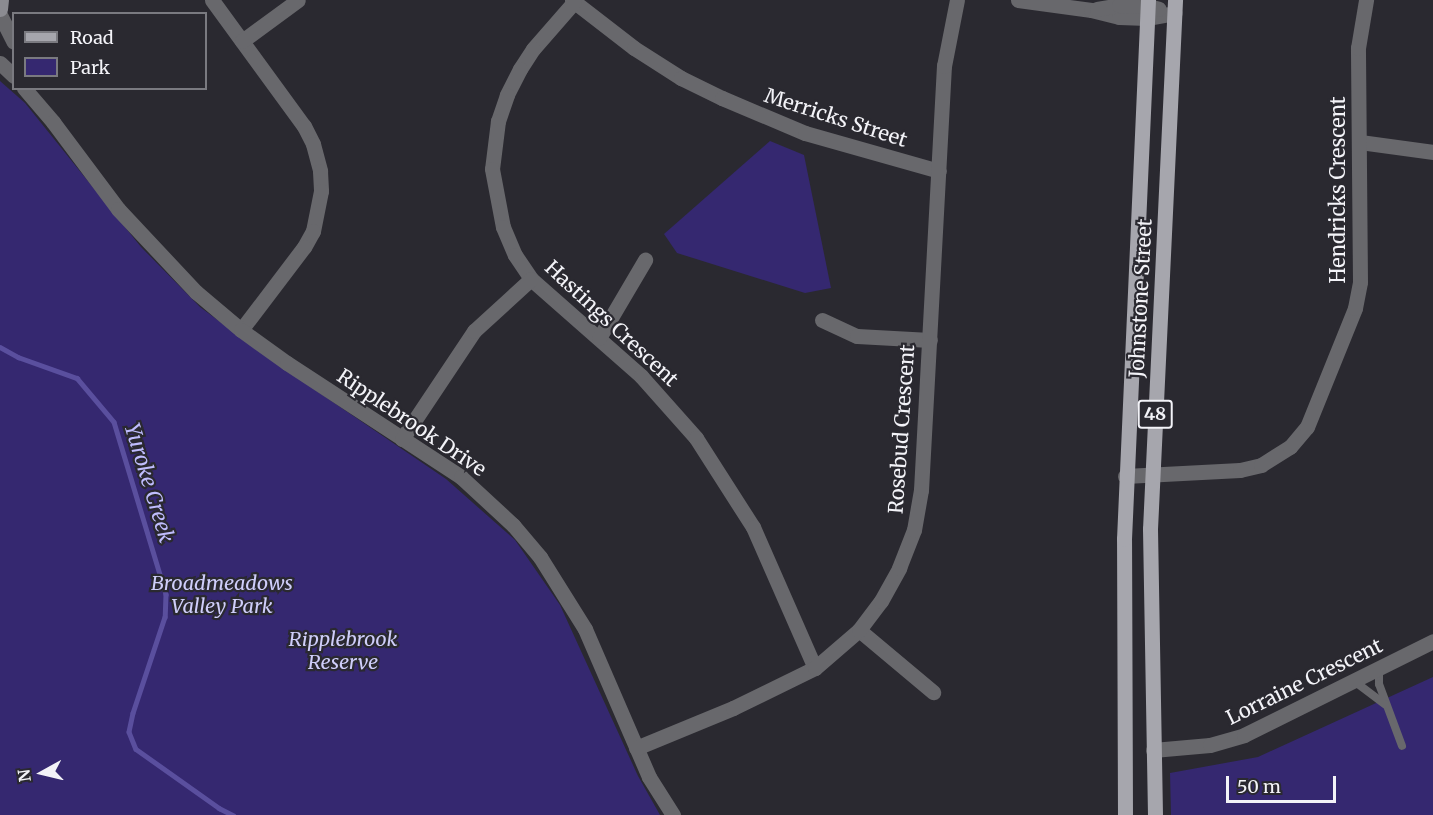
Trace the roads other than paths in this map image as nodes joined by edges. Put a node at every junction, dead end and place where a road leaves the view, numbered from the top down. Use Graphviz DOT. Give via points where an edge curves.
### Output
graph roads {
  1 [pos="212,0"];
  2 [pos="298,0"];
  3 [pos="957,0"];
  4 [pos="1018,0"];
  5 [pos="1366,0"];
  6 [pos="573,1"];
  7 [pos="1,6"];
  8 [pos="1175,7"];
  9 [pos="1148,8"];
  10 [pos="12,36"];
  11 [pos="242,41"];
  12 [pos="0,63"];
  13 [pos="12,74"];
  14 [pos="26,90"];
  15 [pos="38,90"];
  16 [pos="53,122"];
  17 [pos="1360,142"];
  18 [pos="1433,152"];
  19 [pos="939,171"];
  20 [pos="645,260"];
  21 [pos="531,279"];
  22 [pos="822,321"];
  23 [pos="241,330"];
  24 [pos="599,338"];
  25 [pos="930,340"];
  26 [pos="402,439"];
  27 [pos="1152,474"];
  28 [pos="1125,476"];
  29 [pos="859,630"];
  30 [pos="1433,641"];
  31 [pos="815,668"];
  32 [pos="1378,669"];
  33 [pos="1354,681"];
  34 [pos="933,692"];
  35 [pos="1386,705"];
  36 [pos="1402,746"];
  37 [pos="636,748"];
  38 [pos="1153,750"];
  39 [pos="673,815"];
  40 [pos="1125,815"];
  41 [pos="1155,815"];
  1 -- 11 [label="street"];
  2 -- 11 [label="street"];
  3 -- 19 [label="street, Rosebud Crescent" via="944,66"];
  4 -- 9 [label="street" via="1119,17"];
  5 -- 17 [label="street, Hendricks Crescent" via="1358,48"];
  6 -- 19 [label="street, Merricks Street" via="634,48 681,78 732,103 805,133"];
  6 -- 21 [label="street, Hastings Crescent" via="520,69 507,95 493,144 495,197 503,227"];
  7 -- 10 [label="street"];
  8 -- 9 [label="street"];
  8 -- 27 [label="main road, Johnstone Street / 48"];
  9 -- 28 [label="main road, Johnstone Street / 48"];
  11 -- 23 [label="street" via="304,126 318,160 321,191 313,231 304,247"];
  12 -- 13 [label="street"];
  14 -- 16 [label="street, Ripplebrook Drive"];
  15 -- 16 [label="street, Ripplebrook Drive"];
  16 -- 23 [label="street, Ripplebrook Drive" via="150,247"];
  17 -- 18 [label="street"];
  17 -- 27 [label="street, Hendricks Crescent" via="1360,282 1355,308 1307,427 1290,447 1261,465 1240,470"];
  19 -- 25 [label="street, Rosebud Crescent"];
  20 -- 24 [label="street"];
  21 -- 24 [label="street, Hastings Crescent"];
  21 -- 26 [label="street" via="474,331"];
  22 -- 25 [label="street" via="857,336"];
  23 -- 26 [label="street, Ripplebrook Drive"];
  24 -- 31 [label="street, Hastings Crescent" via="673,409 727,483 757,536"];
  25 -- 29 [label="street, Rosebud Crescent" via="921,490 914,530 885,592"];
  26 -- 37 [label="street, Ripplebrook Drive" via="483,495 540,557 585,629"];
  27 -- 28 [label="street, Hendricks Crescent"];
  27 -- 38 [label="main road, Johnstone Street / 48"];
  28 -- 40 [label="main road, Johnstone Street / 48"];
  29 -- 31 [label="street, Rosebud Crescent"];
  29 -- 34 [label="street"];
  30 -- 32 [label="street, Lorraine Crescent"];
  31 -- 37 [label="street, Rosebud Crescent" via="753,699"];
  32 -- 33 [label="street, Lorraine Crescent"];
  32 -- 35 [label="lane"];
  33 -- 35 [label="lane"];
  33 -- 38 [label="street, Lorraine Crescent" via="1226,741"];
  35 -- 36 [label="lane"];
  37 -- 39 [label="street, Ripplebrook Drive"];
  38 -- 41 [label="main road, Johnstone Street / 48"];
}
